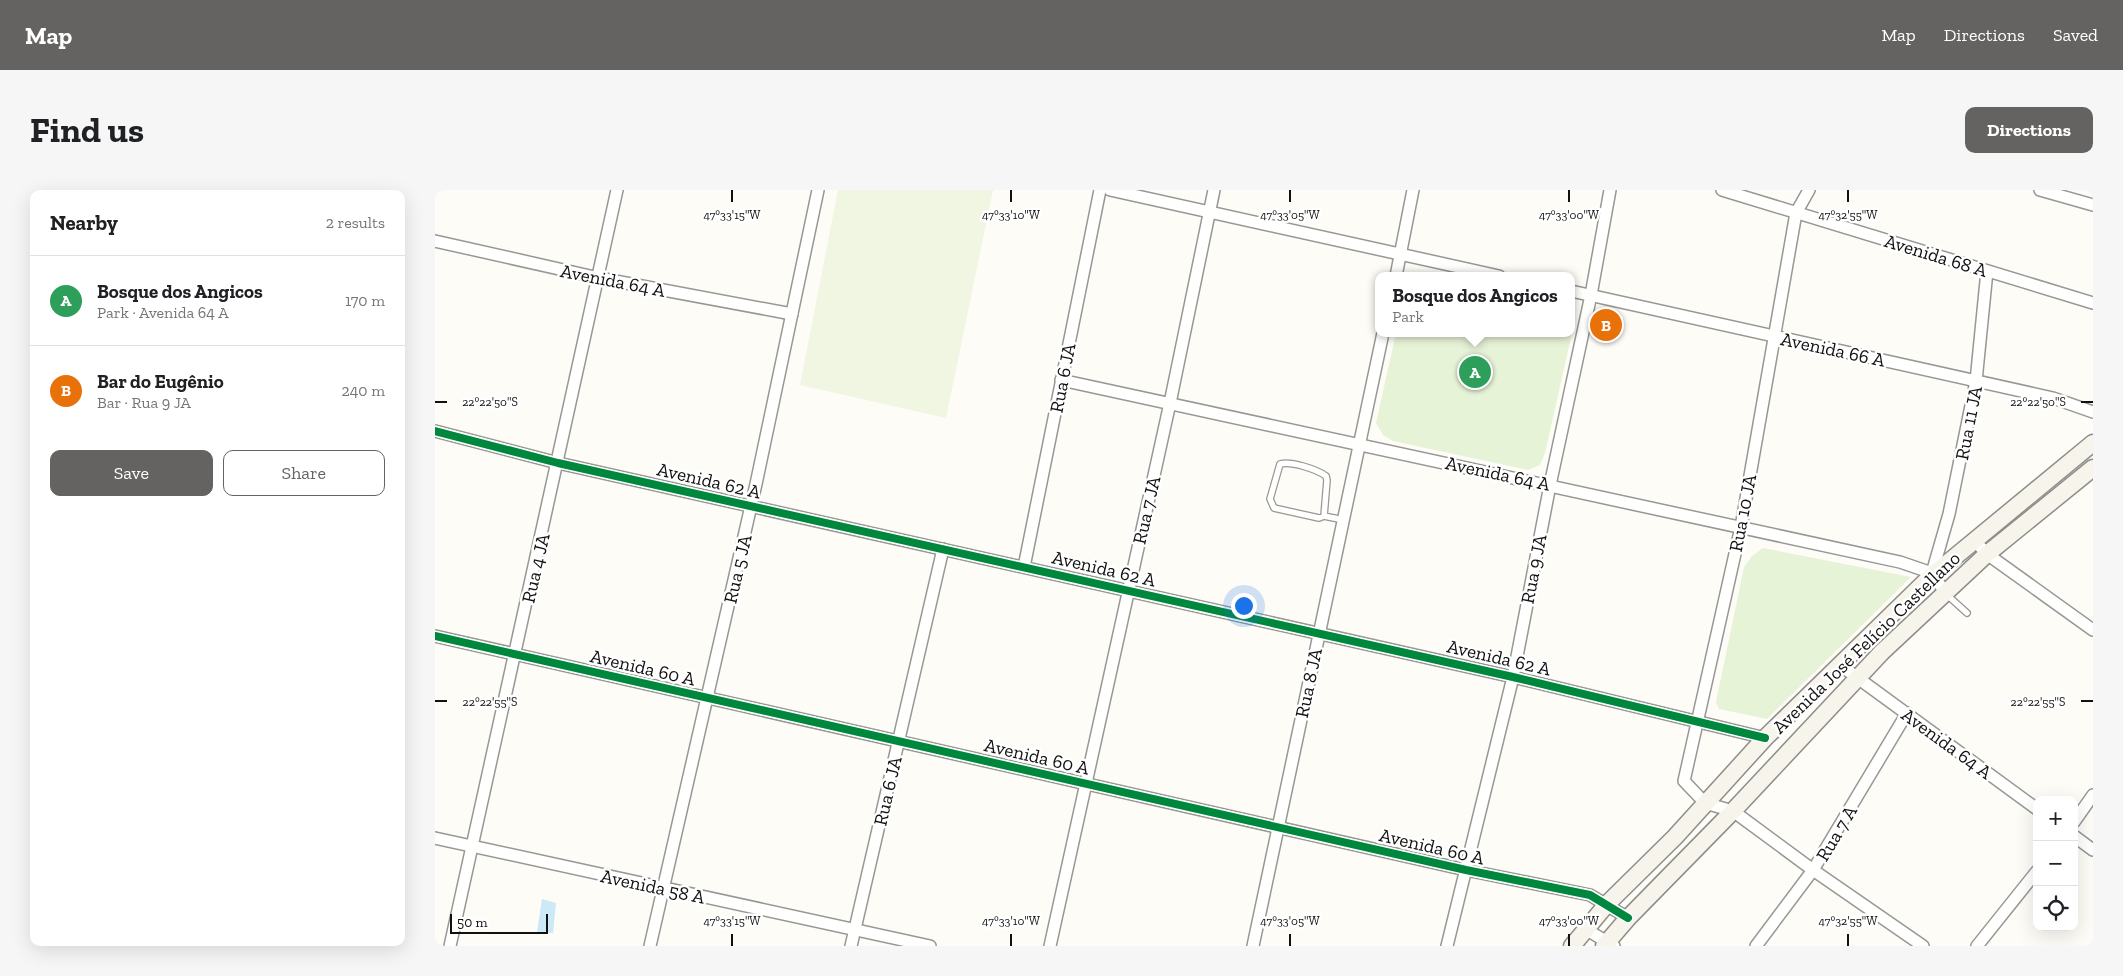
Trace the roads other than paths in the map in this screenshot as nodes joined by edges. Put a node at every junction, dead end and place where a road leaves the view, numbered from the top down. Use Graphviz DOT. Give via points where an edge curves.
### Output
graph roads {
  1 [pos="617,190"];
  2 [pos="818,190"];
  3 [pos="1100,190"];
  4 [pos="1110,190"];
  5 [pos="1214,190"];
  6 [pos="1413,190"];
  7 [pos="1609,190"];
  8 [pos="1722,190"];
  9 [pos="1809,190"];
  10 [pos="2040,190"];
  11 [pos="2093,205"];
  12 [pos="1209,212"];
  13 [pos="1796,212"];
  14 [pos="435,241"];
  15 [pos="1401,255"];
  16 [pos="1987,271"];
  17 [pos="1397,272"];
  18 [pos="1480,272"];
  19 [pos="599,278"];
  20 [pos="1575,292"];
  21 [pos="1591,296"];
  22 [pos="2093,303"];
  23 [pos="792,314"];
  24 [pos="1773,336"];
  25 [pos="1382,337"];
  26 [pos="1061,380"];
  27 [pos="1976,381"];
  28 [pos="1170,403"];
  29 [pos="2093,412"];
  30 [pos="435,431"];
  31 [pos="1358,442"];
  32 [pos="2093,443"];
  33 [pos="558,463"];
  34 [pos="2093,468"];
  35 [pos="1550,485"];
  36 [pos="751,506"];
  37 [pos="1323,516"];
  38 [pos="1344,520"];
  39 [pos="1741,527"];
  40 [pos="1974,540"];
  41 [pos="943,549"];
  42 [pos="1987,554"];
  43 [pos="1024,567"];
  44 [pos="1932,574"];
  45 [pos="1127,590"];
  46 [pos="1946,594"];
  47 [pos="1967,613"];
  48 [pos="2093,615"];
  49 [pos="2089,627"];
  50 [pos="1318,633"];
  51 [pos="435,636"];
  52 [pos="515,654"];
  53 [pos="1840,665"];
  54 [pos="1513,676"];
  55 [pos="1858,678"];
  56 [pos="707,698"];
  57 [pos="1907,714"];
  58 [pos="1697,720"];
  59 [pos="1765,738"];
  60 [pos="899,742"];
  61 [pos="1086,784"];
  62 [pos="2093,794"];
  63 [pos="1705,803"];
  64 [pos="2033,806"];
  65 [pos="1733,811"];
  66 [pos="2078,816"];
  67 [pos="1278,828"];
  68 [pos="435,838"];
  69 [pos="2078,839"];
  70 [pos="473,846"];
  71 [pos="2093,850"];
  72 [pos="1466,870"];
  73 [pos="1813,870"];
  74 [pos="2033,876"];
  75 [pos="663,888"];
  76 [pos="1607,904"];
  77 [pos="1628,918"];
  78 [pos="855,930"];
  79 [pos="1587,930"];
  80 [pos="1609,945"];
  81 [pos="450,946"];
  82 [pos="650,946"];
  83 [pos="851,946"];
  84 [pos="930,946"];
  85 [pos="1050,946"];
  86 [pos="1253,946"];
  87 [pos="1447,946"];
  88 [pos="1572,946"];
  89 [pos="1756,946"];
  90 [pos="1923,946"];
  91 [pos="1977,946"];
  1 -- 19 [label="street, Rua 4 JA"];
  2 -- 23 [label="street, Rua 5 JA"];
  3 -- 26 [label="street, Rua 6 JA"];
  4 -- 12 [label="street"];
  5 -- 12 [label="street, Rua 7 JA"];
  6 -- 15 [label="street"];
  7 -- 21 [label="street, Rua 9 JA"];
  8 -- 13 [label="street, Avenida 68 A"];
  9 -- 13 [label="street"];
  10 -- 11 [label="street"];
  12 -- 15 [label="street"];
  12 -- 28 [label="street, Rua 7 JA"];
  13 -- 16 [label="street, Avenida 68 A"];
  13 -- 24 [label="street, Rua 10 JA"];
  14 -- 19 [label="street, Avenida 64 A"];
  15 -- 17 [label="street"];
  15 -- 18 [label="street"];
  16 -- 22 [label="street, Avenida 68 A"];
  16 -- 27 [label="street, Rua 11 JA"];
  19 -- 23 [label="street, Avenida 64 A"];
  19 -- 33 [label="street, Rua 4 JA"];
  20 -- 21 [label="street, Avenida 66 A"];
  21 -- 24 [label="street, Avenida 66 A"];
  21 -- 35 [label="street, Rua 9 JA"];
  23 -- 36 [label="street, Rua 5 JA"];
  24 -- 27 [label="street, Avenida 66 A"];
  24 -- 39 [label="street, Rua 10 JA"];
  25 -- 31 [label="street, Rua 8 JA"];
  26 -- 28 [label="street, Avenida 64 A"];
  26 -- 43 [label="street, Rua 6 JA"];
  27 -- 29 [label="street, Avenida 66 A" via="2053,398"];
  27 -- 44 [label="street, Rua 11 JA" via="1949,514"];
  28 -- 31 [label="street, Avenida 64 A"];
  28 -- 45 [label="street, Rua 7 JA"];
  30 -- 33 [label="street, Avenida 62 A"];
  31 -- 35 [label="street, Avenida 64 A"];
  31 -- 38 [label="street, Rua 8 JA"];
  32 -- 40 [label="main road, Avenida José Felício Castellano"];
  33 -- 36 [label="street, Avenida 62 A"];
  33 -- 52 [label="street, Rua 4 JA"];
  34 -- 42 [label="main road, Avenida José Felício Castellano"];
  35 -- 39 [label="street, Avenida 64 A"];
  35 -- 54 [label="street, Rua 9 JA"];
  36 -- 41 [label="street, Avenida 62 A"];
  36 -- 56 [label="street, Rua 5 JA"];
  37 -- 37 [label="lane" via="1319,518 1274,508 1269,499 1280,464 1321,472 1325,476"];
  37 -- 38 [label="lane"];
  38 -- 50 [label="street, Rua 8 JA"];
  39 -- 44 [label="street, Avenida 64 A" via="1900,562"];
  39 -- 58 [label="street, Rua 10 JA"];
  40 -- 42 [label="street"];
  40 -- 44 [label="main road, Avenida José Felício Castellano"];
  41 -- 43 [label="street, Avenida 62 A"];
  41 -- 60 [label="street, Rua 6 JA"];
  42 -- 46 [label="main road, Avenida José Felício Castellano"];
  42 -- 49 [label="street"];
  43 -- 45 [label="street, Avenida 62 A"];
  44 -- 46 [label="street"];
  44 -- 53 [label="main road, Avenida José Felício Castellano"];
  45 -- 50 [label="street, Avenida 62 A"];
  45 -- 61 [label="street, Rua 7 JA"];
  46 -- 47 [label="lane"];
  46 -- 55 [label="main road, Avenida José Felício Castellano"];
  48 -- 49 [label="street"];
  50 -- 54 [label="street, Avenida 62 A"];
  50 -- 67 [label="street, Rua 8 JA"];
  51 -- 52 [label="street, Avenida 60 A"];
  52 -- 56 [label="street, Avenida 60 A"];
  52 -- 70 [label="street, Rua 4 JA"];
  53 -- 55 [label="street, Avenida 64 A"];
  53 -- 59 [label="main road, Avenida José Felício Castellano"];
  54 -- 58 [label="street, Avenida 62 A"];
  54 -- 72 [label="street, Rua 9 JA"];
  55 -- 57 [label="street, Avenida 64 A"];
  55 -- 65 [label="main road, Avenida José Felício Castellano"];
  56 -- 60 [label="street, Avenida 60 A"];
  56 -- 75 [label="street, Rua 5 JA"];
  57 -- 64 [label="street, Avenida 64 A"];
  57 -- 73 [label="street, Rua 7 A"];
  58 -- 59 [label="street, Avenida 62 A"];
  58 -- 63 [label="street, Rua 10 JA" via="1684,781"];
  59 -- 63 [label="main road, Avenida José Felício Castellano"];
  60 -- 61 [label="street, Avenida 60 A"];
  60 -- 78 [label="street, Rua 6 JA"];
  61 -- 67 [label="street, Avenida 60 A"];
  61 -- 85 [label="street, Rua 7 JA"];
  62 -- 66 [label="street"];
  63 -- 65 [label="street"];
  63 -- 76 [label="main road, Avenida José Felício Castellano"];
  65 -- 73 [label="street"];
  65 -- 77 [label="main road, Avenida José Felício Castellano"];
  67 -- 72 [label="street, Avenida 60 A"];
  67 -- 86 [label="street, Rua 8 JA"];
  68 -- 70 [label="street, Avenida 58 A"];
  69 -- 71 [label="street"];
  70 -- 75 [label="street, Avenida 58 A"];
  70 -- 81 [label="street, Rua 4 JA"];
  72 -- 76 [label="street, Avenida 60 A" via="1590,896"];
  72 -- 87 [label="street, Rua 9 JA"];
  73 -- 89 [label="street, Rua 7 A"];
  73 -- 90 [label="street"];
  74 -- 91 [label="street"];
  75 -- 78 [label="street, Avenida 58 A"];
  75 -- 82 [label="street, Rua 5 JA"];
  76 -- 77 [label="street, Avenida 60 A"];
  76 -- 79 [label="main road, Avenida José Felício Castellano"];
  77 -- 80 [label="main road, Avenida José Felício Castellano"];
  78 -- 83 [label="street, Rua 6 JA"];
  78 -- 84 [label="street, Avenida 58 A"];
  79 -- 80 [label="street"];
  79 -- 88 [label="main road, Avenida José Felício Castellano"];
}
